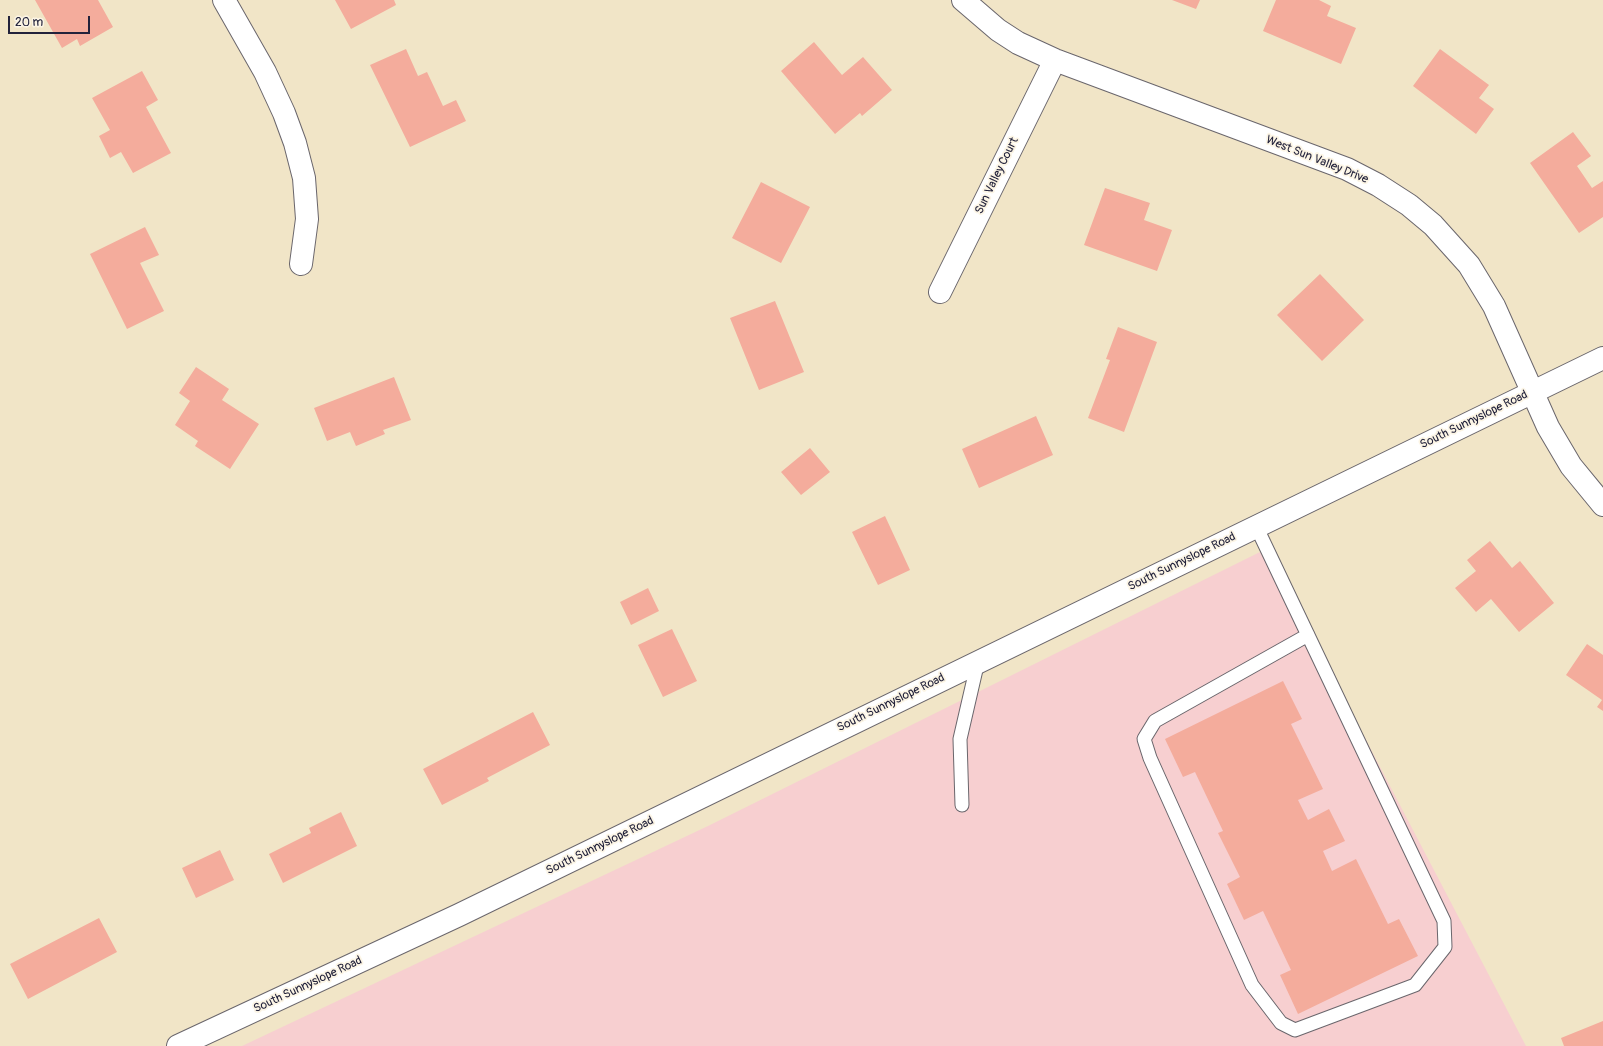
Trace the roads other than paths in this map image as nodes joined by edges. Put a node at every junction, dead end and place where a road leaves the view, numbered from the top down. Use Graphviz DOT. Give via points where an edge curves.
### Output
graph roads {
  1 [pos="224,0"];
  2 [pos="963,0"];
  3 [pos="1054,60"];
  4 [pos="301,264"];
  5 [pos="940,292"];
  6 [pos="1603,358"];
  7 [pos="1532,392"];
  8 [pos="1603,505"];
  9 [pos="1256,526"];
  10 [pos="1308,636"];
  11 [pos="978,661"];
  12 [pos="962,805"];
  13 [pos="178,1046"];
  1 -- 4 [label="street" via="265,72 295,143 304,178 307,219"];
  2 -- 3 [label="street, West Sun Valley Drive" via="998,30 1018,43"];
  3 -- 5 [label="street, Sun Valley Court"];
  3 -- 7 [label="street, West Sun Valley Drive" via="1346,169 1378,185 1408,205 1433,225 1469,265 1494,306"];
  6 -- 7 [label="street, South Sunnyslope Road"];
  7 -- 8 [label="street, West Sun Valley Drive" via="1548,427 1571,466"];
  7 -- 9 [label="street, South Sunnyslope Road"];
  9 -- 10 [label="lane"];
  9 -- 11 [label="street, South Sunnyslope Road"];
  10 -- 10 [label="lane" via="1444,921 1445,947 1415,985 1295,1030 1281,1023 1252,984 1150,758 1144,739 1155,721"];
  11 -- 12 [label="lane" via="960,739"];
  11 -- 13 [label="street, South Sunnyslope Road" via="466,911"];
}
